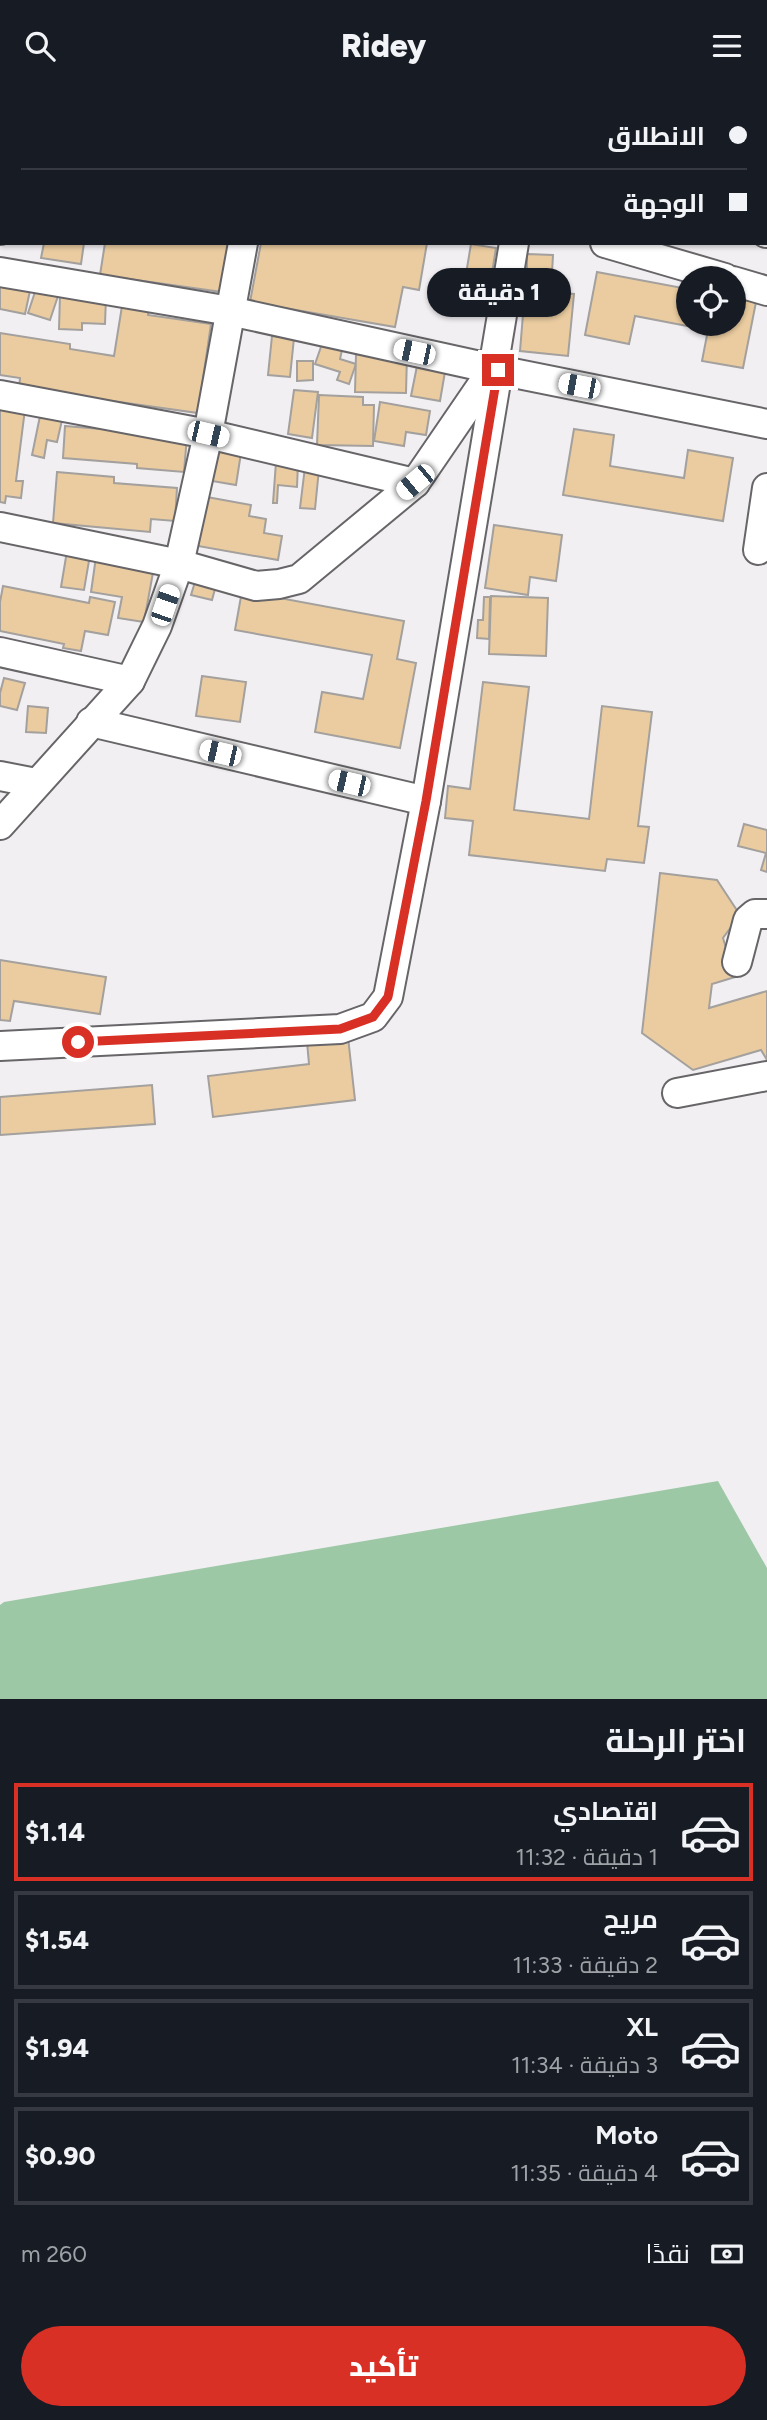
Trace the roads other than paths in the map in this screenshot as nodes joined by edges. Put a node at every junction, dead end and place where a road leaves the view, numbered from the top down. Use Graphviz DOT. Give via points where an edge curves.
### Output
graph roads {
  1 [pos="243,245"];
  2 [pos="514,245"];
  3 [pos="612,245"];
  4 [pos="684,266"];
  5 [pos="0,272"];
  6 [pos="746,285"];
  7 [pos="767,291"];
  8 [pos="230,311"];
  9 [pos="495,370"];
  10 [pos="0,395"];
  11 [pos="767,424"];
  12 [pos="208,434"];
  13 [pos="415,482"];
  14 [pos="767,488"];
  15 [pos="0,527"];
  16 [pos="758,550"];
  17 [pos="179,564"];
  18 [pos="0,652"];
  19 [pos="130,681"];
  20 [pos="91,722"];
  21 [pos="0,776"];
  22 [pos="36,783"];
  23 [pos="426,801"];
  24 [pos="0,825"];
  25 [pos="767,914"];
  26 [pos="737,962"];
  27 [pos="0,1046"];
  28 [pos="767,1076"];
  29 [pos="677,1093"];
  1 -- 8 [label="street"];
  2 -- 9 [label="street"];
  3 -- 4 [label="street"];
  5 -- 8 [label="street"];
  6 -- 7 [label="street"];
  8 -- 9 [label="street"];
  8 -- 12 [label="street"];
  9 -- 11 [label="street"];
  9 -- 13 [label="street"];
  9 -- 23 [label="street"];
  10 -- 12 [label="street"];
  12 -- 13 [label="street"];
  12 -- 17 [label="street"];
  13 -- 17 [label="street" via="299,579 256,586"];
  14 -- 16 [label="street"];
  15 -- 17 [label="street"];
  17 -- 19 [label="street" via="157,626"];
  18 -- 19 [label="street"];
  19 -- 20 [label="street"];
  20 -- 22 [label="street"];
  20 -- 23 [label="street"];
  21 -- 22 [label="street"];
  22 -- 24 [label="street"];
  23 -- 27 [label="street" via="388,997 373,1017 340,1029"];
  25 -- 26 [label="street" via="748,919"];
  28 -- 29 [label="street"];
}
